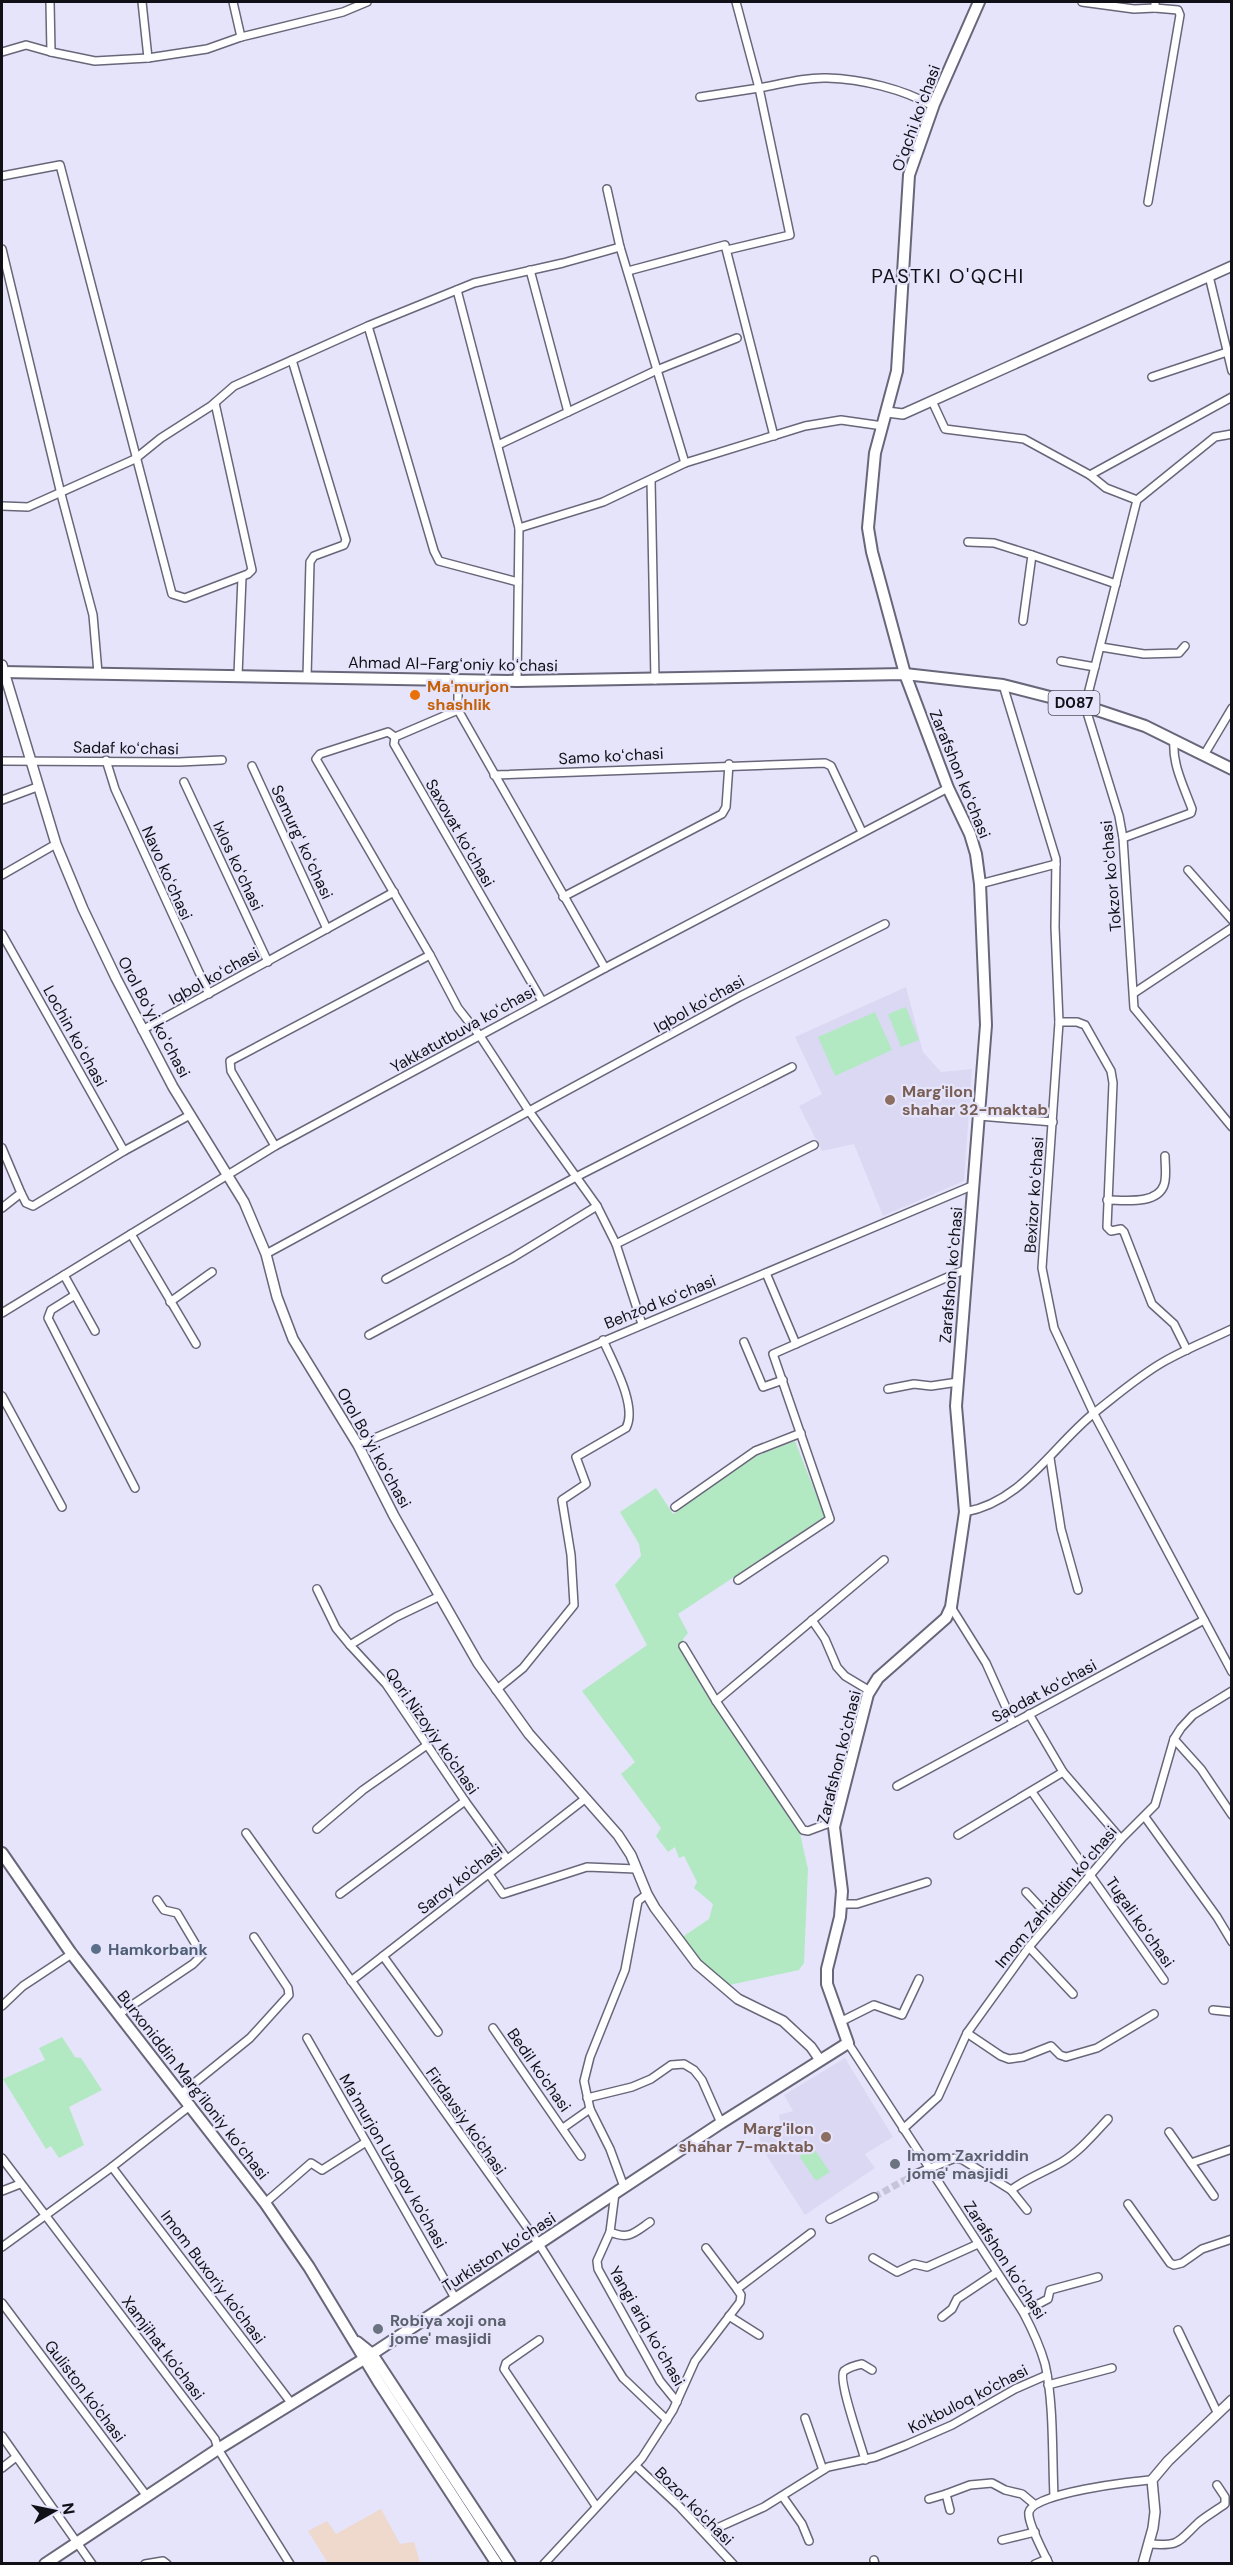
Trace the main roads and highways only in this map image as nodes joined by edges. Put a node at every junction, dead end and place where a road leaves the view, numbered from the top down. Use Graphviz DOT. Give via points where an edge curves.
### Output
graph roads {
  1 [pos="979,2"];
  2 [pos="2,670"];
  3 [pos="905,674"];
  4 [pos="1232,769"];
  5 [pos="2,1853"];
  6 [pos="848,2043"];
  7 [pos="368,2357"];
  8 [pos="45,2564"];
  9 [pos="497,2564"];
  10 [pos="510,2564"];
  1 -- 3 [label="main road, Oʻqchi koʻchasi" via="933,106 909,175 897,371 875,453 868,528"];
  2 -- 3 [label="main road, Ahmad Al-Fargʻoniy koʻchasi / D087" via="517,681"];
  3 -- 4 [label="main road, D087" via="1003,685 1085,706 1145,726"];
  3 -- 6 [label="main road, Zarafshon koʻchasi" via="976,854 986,1024 956,1406 964,1512 951,1607 946,1618 878,1678 870,1691 834,1827 841,1904 827,1984"];
  5 -- 7 [label="main road, Burxoniddin Marg’iloniy ko’chasi" via="73,1953 265,2203"];
  6 -- 7 [label="main road, Turkiston ko’chasi"];
  7 -- 8 [label="main road, Turkiston ko’chasi" via="218,2449"];
  7 -- 9 [label="main road, Burxoniddin Marg’iloniy ko’chasi"];
  7 -- 10 [label="main road, Burxoniddin Marg’iloniy ko’chasi"];
}
